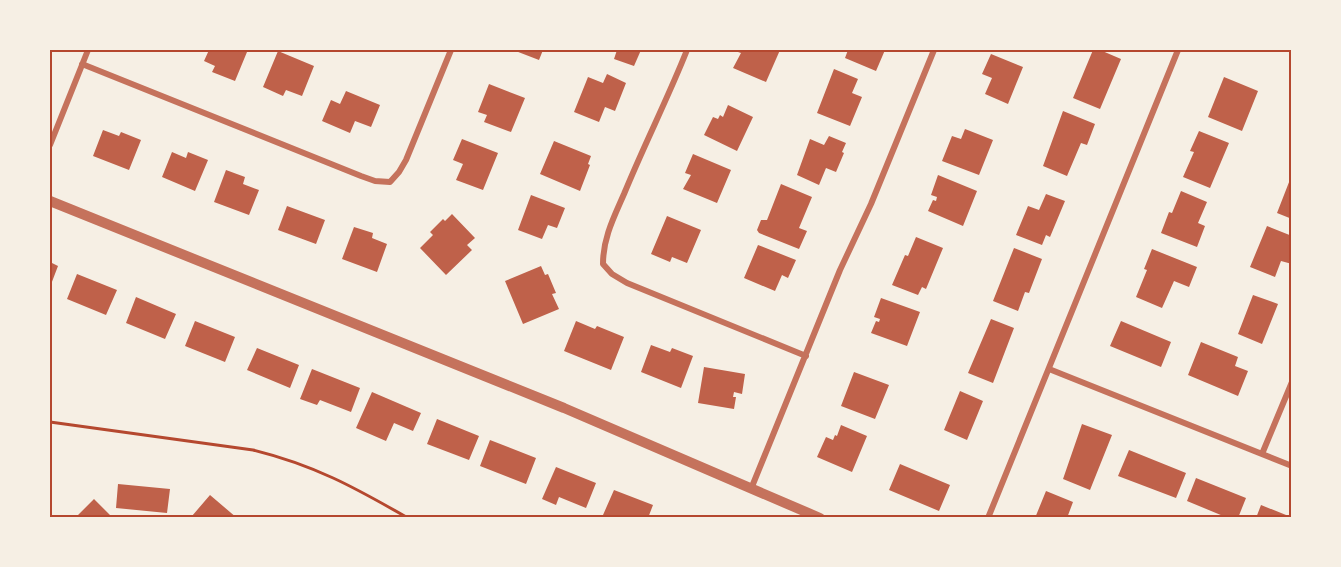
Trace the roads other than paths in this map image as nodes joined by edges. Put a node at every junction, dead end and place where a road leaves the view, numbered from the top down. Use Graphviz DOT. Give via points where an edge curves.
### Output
graph roads {
  1 [pos="88,50"];
  2 [pos="451,50"];
  3 [pos="687,50"];
  4 [pos="934,50"];
  5 [pos="1178,50"];
  6 [pos="82,64"];
  7 [pos="50,145"];
  8 [pos="50,201"];
  9 [pos="806,356"];
  10 [pos="1049,369"];
  11 [pos="1292,382"];
  12 [pos="1263,454"];
  13 [pos="1292,466"];
  14 [pos="751,489"];
  15 [pos="820,518"];
  16 [pos="988,518"];
  1 -- 6 [label="street"];
  2 -- 6 [label="street" via="406,160 390,182 361,176"];
  3 -- 9 [label="street" via="606,237 603,264 627,283"];
  4 -- 9 [label="street"];
  5 -- 10 [label="street"];
  6 -- 7 [label="street"];
  8 -- 14 [label="street" via="554,404"];
  9 -- 14 [label="street"];
  10 -- 12 [label="street"];
  10 -- 16 [label="street"];
  11 -- 12 [label="street"];
  12 -- 13 [label="street"];
  14 -- 15 [label="street"];
}
